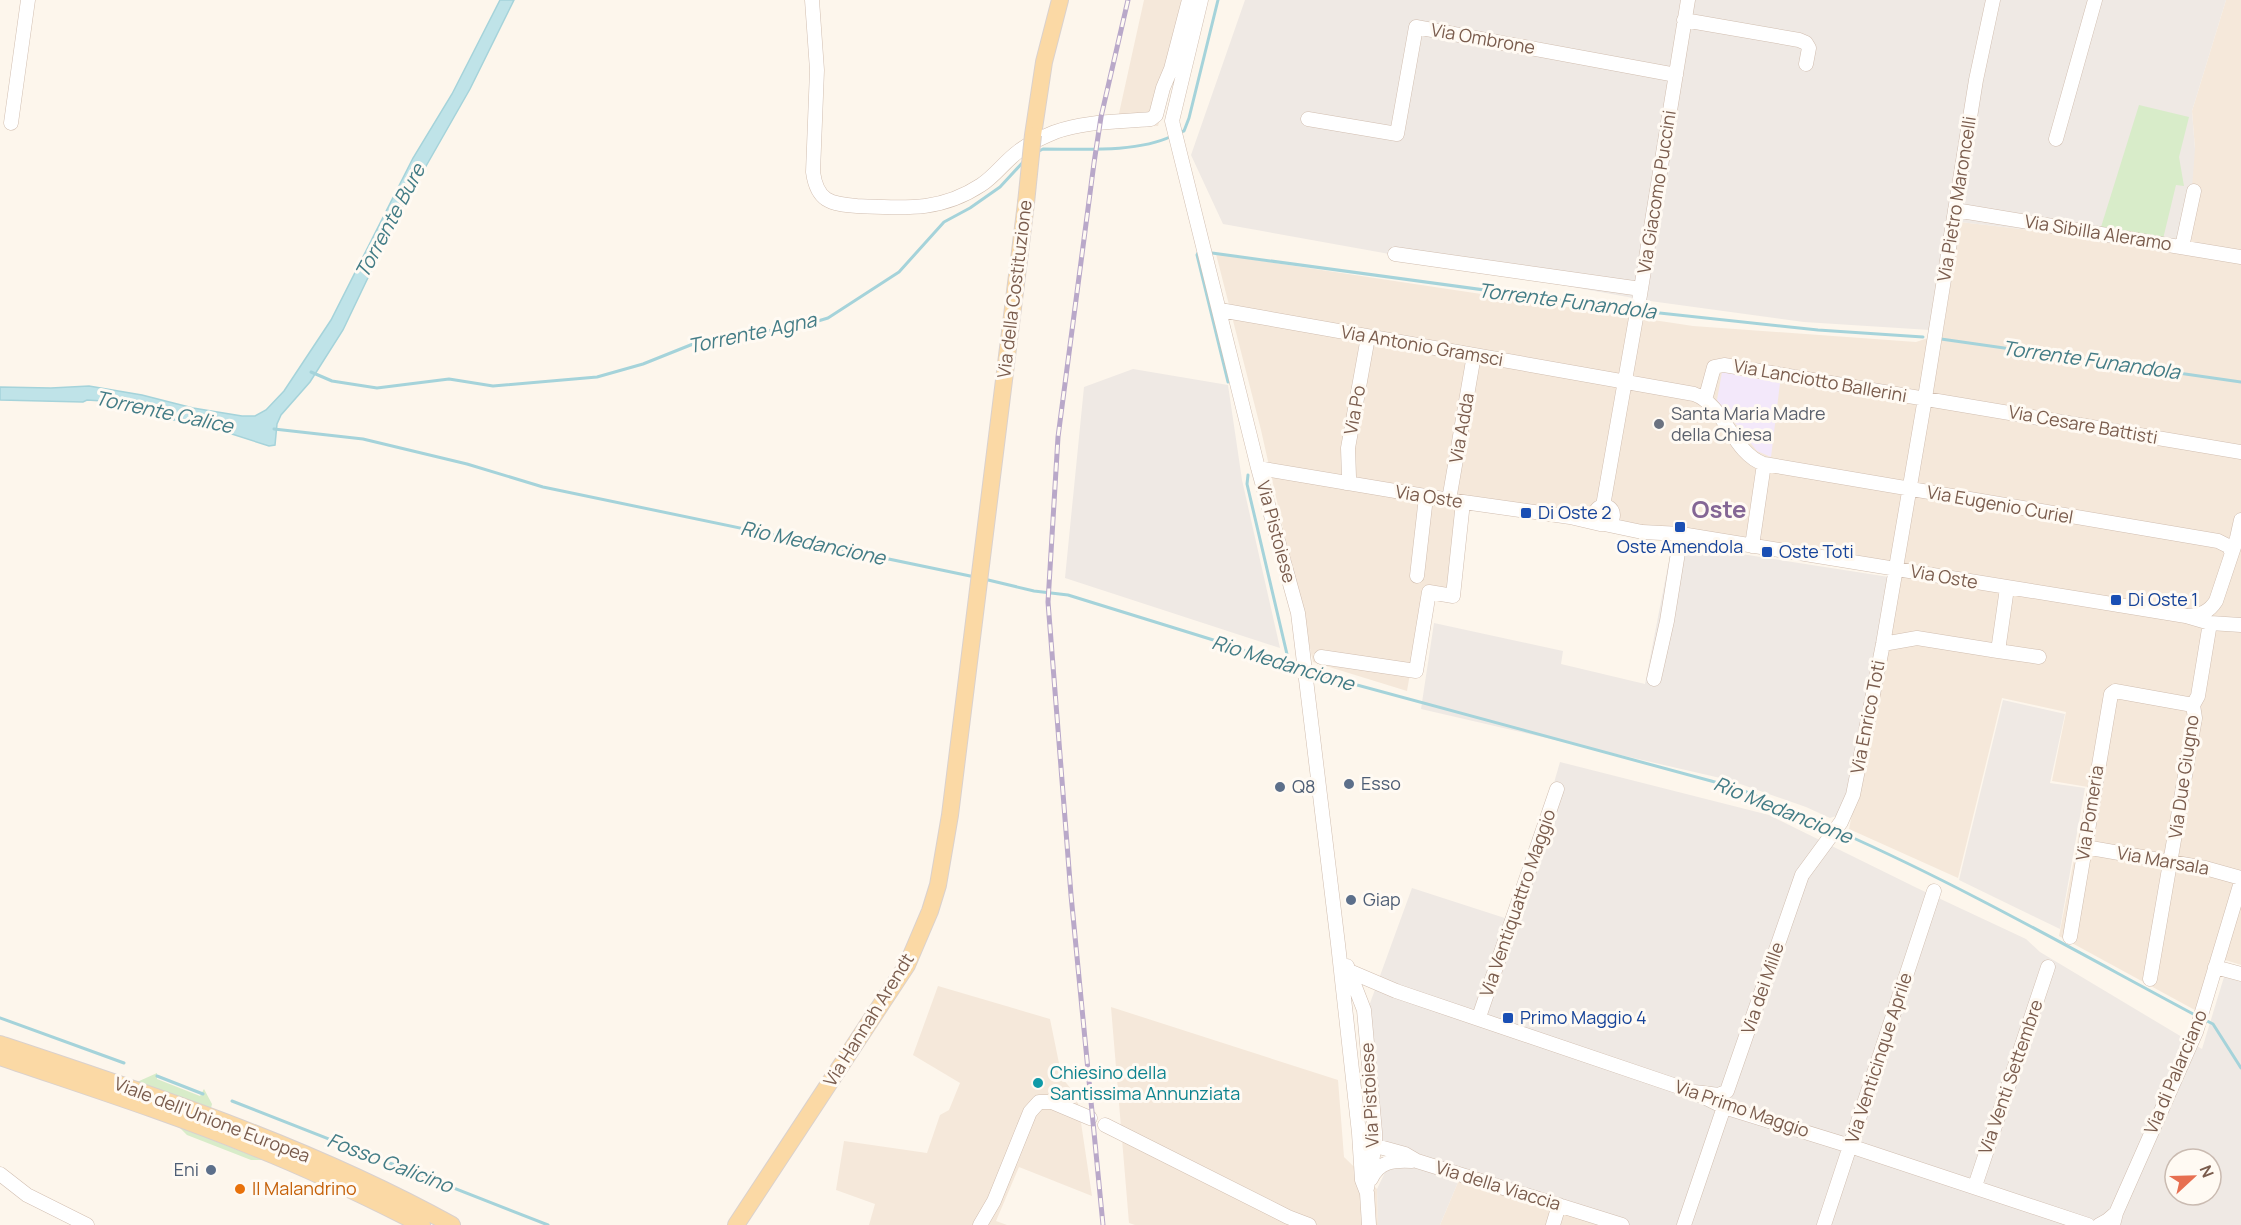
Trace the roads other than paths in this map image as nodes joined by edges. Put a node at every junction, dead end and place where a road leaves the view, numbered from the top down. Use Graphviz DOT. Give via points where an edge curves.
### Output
graph roads {
  1 [pos="28,0"];
  2 [pos="812,0"];
  3 [pos="1060,0"];
  4 [pos="1189,0"];
  5 [pos="1201,0"];
  6 [pos="1688,0"];
  7 [pos="1993,0"];
  8 [pos="2095,0"];
  9 [pos="1684,20"];
  10 [pos="1806,64"];
  11 [pos="1676,75"];
  12 [pos="1308,119"];
  13 [pos="11,123"];
  14 [pos="2056,139"];
  15 [pos="2194,191"];
  16 [pos="1955,210"];
  17 [pos="2182,247"];
  18 [pos="1395,254"];
  19 [pos="2241,257"];
  20 [pos="1641,292"];
  21 [pos="1220,310"];
  22 [pos="1368,337"];
  23 [pos="1474,355"];
  24 [pos="1625,382"];
  25 [pos="1925,399"];
  26 [pos="1705,400"];
  27 [pos="2241,452"];
  28 [pos="1764,464"];
  29 [pos="1258,468"];
  30 [pos="1346,483"];
  31 [pos="1909,489"];
  32 [pos="1426,496"];
  33 [pos="1456,501"];
  34 [pos="1607,509"];
  35 [pos="2241,519"];
  36 [pos="1602,524"];
  37 [pos="1655,531"];
  38 [pos="1681,534"];
  39 [pos="2239,534"];
  40 [pos="1752,546"];
  41 [pos="2232,552"];
  42 [pos="1895,569"];
  43 [pos="980,573"];
  44 [pos="1416,576"];
  45 [pos="2007,588"];
  46 [pos="2216,601"];
  47 [pos="2186,616"];
  48 [pos="2210,623"];
  49 [pos="2236,624"];
  50 [pos="1883,644"];
  51 [pos="1998,651"];
  52 [pos="1321,657"];
  53 [pos="2039,657"];
  54 [pos="1654,679"];
  55 [pos="2193,705"];
  56 [pos="1557,789"];
  57 [pos="2085,847"];
  58 [pos="1815,855"];
  59 [pos="2171,863"];
  60 [pos="2241,880"];
  61 [pos="1934,891"];
  62 [pos="2070,937"];
  63 [pos="1338,944"];
  64 [pos="2048,967"];
  65 [pos="2216,967"];
  66 [pos="1349,971"];
  67 [pos="2241,974"];
  68 [pos="2150,979"];
  69 [pos="1396,991"];
  70 [pos="1358,998"];
  71 [pos="1345,1009"];
  72 [pos="1479,1017"];
  73 [pos="0,1044"];
  74 [pos="0,1057"];
  75 [pos="1694,1092"];
  76 [pos="1724,1107"];
  77 [pos="1090,1118"];
  78 [pos="1105,1125"];
  79 [pos="1359,1133"];
  80 [pos="1375,1145"];
  81 [pos="1850,1146"];
  82 [pos="1417,1161"];
  83 [pos="0,1174"];
  84 [pos="1975,1186"];
  85 [pos="1366,1193"];
  86 [pos="1559,1205"];
  87 [pos="2115,1219"];
  88 [pos="1287,1221"];
  89 [pos="87,1225"];
  90 [pos="422,1225"];
  91 [pos="452,1225"];
  92 [pos="736,1225"];
  93 [pos="980,1225"];
  94 [pos="1309,1225"];
  95 [pos="1369,1225"];
  96 [pos="1553,1225"];
  97 [pos="1622,1225"];
  98 [pos="1684,1225"];
  99 [pos="1824,1225"];
  100 [pos="2088,1225"];
  101 [pos="2099,1225"];
  1 -- 13 [label="street"];
  2 -- 4 [label="street" via="818,70 814,185 818,193 838,205 902,208 926,207 982,185 1019,151 1058,131 1156,115"];
  3 -- 43 [label="main road, Via della Costituzione, bridge" via="1044,62 1033,135"];
  5 -- 21 [label="street, Via Pistoiese" via="1174,106 1173,126"];
  6 -- 9 [label="street, Via Giacomo Puccini"];
  7 -- 16 [label="street, Via Pietro Maroncelli"];
  8 -- 14 [label="street"];
  9 -- 10 [label="street" via="1799,40 1809,48"];
  9 -- 11 [label="street, Via Giacomo Puccini"];
  11 -- 12 [label="street, Via Ombrone" via="1416,27 1397,134"];
  11 -- 20 [label="street, Via Giacomo Puccini"];
  15 -- 17 [label="street"];
  16 -- 17 [label="street, Via Sibilla Aleramo"];
  16 -- 25 [label="street, Via Pietro Maroncelli"];
  17 -- 19 [label="street, Via Sibilla Aleramo"];
  18 -- 20 [label="street"];
  20 -- 24 [label="street, Via Giacomo Puccini"];
  21 -- 22 [label="street, Via Antonio Gramsci"];
  21 -- 29 [label="street, Via Pistoiese"];
  22 -- 23 [label="street, Via Antonio Gramsci"];
  22 -- 30 [label="street, Via Po" via="1348,448"];
  23 -- 24 [label="street, Via Antonio Gramsci"];
  23 -- 33 [label="street, Via Adda"];
  24 -- 26 [label="street, Via Antonio Gramsci" via="1687,392"];
  24 -- 34 [label="street, Via Giacomo Puccini"];
  25 -- 26 [label="street, Via Lanciotto Ballerini" via="1724,365 1714,367"];
  25 -- 27 [label="street, Via Cesare Battisti"];
  25 -- 31 [label="street, Via Pietro Maroncelli"];
  26 -- 28 [label="street" via="1750,457"];
  28 -- 31 [label="street, Via Eugenio Curiel"];
  28 -- 40 [label="street"];
  29 -- 30 [label="street, Via Oste"];
  29 -- 63 [label="street, Via Pistoiese" via="1298,613"];
  30 -- 32 [label="street, Via Oste"];
  31 -- 41 [label="street, Via Eugenio Curiel" via="2218,541"];
  31 -- 42 [label="street, Via Enrico Toti"];
  32 -- 33 [label="street, Via Oste"];
  32 -- 44 [label="street"];
  33 -- 36 [label="street, Via Oste"];
  33 -- 52 [label="street, Via Adda" via="1453,596 1429,592 1416,671"];
  34 -- 36 [label="street, Via Giacomo Puccini" via="1597,509 1594,514"];
  34 -- 37 [label="street, Via Oste" via="1623,522"];
  35 -- 39 [label="street"];
  36 -- 37 [label="street, Via Oste"];
  37 -- 38 [label="street, Via Oste"];
  38 -- 40 [label="street, Via Oste"];
  38 -- 54 [label="street"];
  39 -- 41 [label="street"];
  40 -- 42 [label="street, Via Oste"];
  41 -- 46 [label="street"];
  42 -- 45 [label="street, Via Oste"];
  42 -- 50 [label="street, Via Enrico Toti"];
  43 -- 92 [label="main road, Via Hannah Arendt" via="944,855 923,928 907,965"];
  45 -- 47 [label="street, Via Oste"];
  45 -- 51 [label="street"];
  46 -- 47 [label="street" via="2204,613"];
  46 -- 49 [label="street, Via Oste" via="2220,617"];
  47 -- 48 [label="street, Via Oste"];
  48 -- 49 [label="street, Via Oste"];
  48 -- 55 [label="street, Via Due Giugno" via="2198,696"];
  50 -- 51 [label="street" via="1917,638"];
  50 -- 58 [label="street, Via Enrico Toti" via="1847,811"];
  51 -- 53 [label="street"];
  55 -- 57 [label="street, Via Pomeria" via="2115,691 2110,697"];
  55 -- 59 [label="street, Via Due Giugno" via="2195,718"];
  56 -- 72 [label="street, Via Ventiquattro Maggio"];
  57 -- 59 [label="street, Via Marsala"];
  57 -- 62 [label="street, Via Pomeria"];
  58 -- 75 [label="street, Via dei Mille" via="1802,875 1727,1091 1719,1095"];
  59 -- 60 [label="street, Via Marsala" via="2221,872"];
  59 -- 68 [label="street, Via Due Giugno"];
  60 -- 65 [label="street, Via di Palarciano"];
  61 -- 81 [label="street, Via Venticinque Aprile"];
  63 -- 66 [label="street, Via Pistoiese"];
  63 -- 71 [label="street, Via Pistoiese"];
  64 -- 84 [label="street, Via Venti Settembre"];
  65 -- 67 [label="street"];
  65 -- 87 [label="street, Via di Palarciano" via="2196,1032"];
  66 -- 69 [label="street, Via Primo Maggio"];
  66 -- 70 [label="street, Via Pistoiese"];
  69 -- 70 [label="street, Via Primo Maggio" via="1365,992"];
  69 -- 72 [label="street, Via Primo Maggio"];
  70 -- 71 [label="street"];
  70 -- 80 [label="street, Via Pistoiese" via="1364,1010"];
  71 -- 79 [label="street, Via Pistoiese"];
  72 -- 75 [label="street, Via Primo Maggio"];
  73 -- 91 [label="main road, Viale dell'Unione Europea" via="237,1126 305,1154"];
  74 -- 90 [label="main road, Viale dell'Unione Europea" via="252,1146"];
  75 -- 76 [label="street, Via Primo Maggio"];
  76 -- 81 [label="street, Via Primo Maggio"];
  76 -- 98 [label="street"];
  77 -- 93 [label="street" via="1052,1102 1039,1102 1030,1112 994,1201"];
  78 -- 88 [label="street"];
  79 -- 80 [label="street" via="1365,1143"];
  79 -- 85 [label="street, Via Pistoiese"];
  80 -- 82 [label="street, Via della Viaccia"];
  80 -- 85 [label="street, Via Pistoiese"];
  81 -- 84 [label="street, Via Primo Maggio"];
  81 -- 99 [label="street, Via Venticinque Aprile"];
  82 -- 85 [label="street" via="1383,1164 1374,1173"];
  82 -- 86 [label="street, Via della Viaccia"];
  83 -- 89 [label="street" via="27,1195"];
  84 -- 100 [label="street, Via Primo Maggio"];
  85 -- 95 [label="street, Via Pistoiese"];
  86 -- 96 [label="street"];
  86 -- 97 [label="street, Via della Viaccia"];
  87 -- 101 [label="street"];
  88 -- 94 [label="street"];
}
